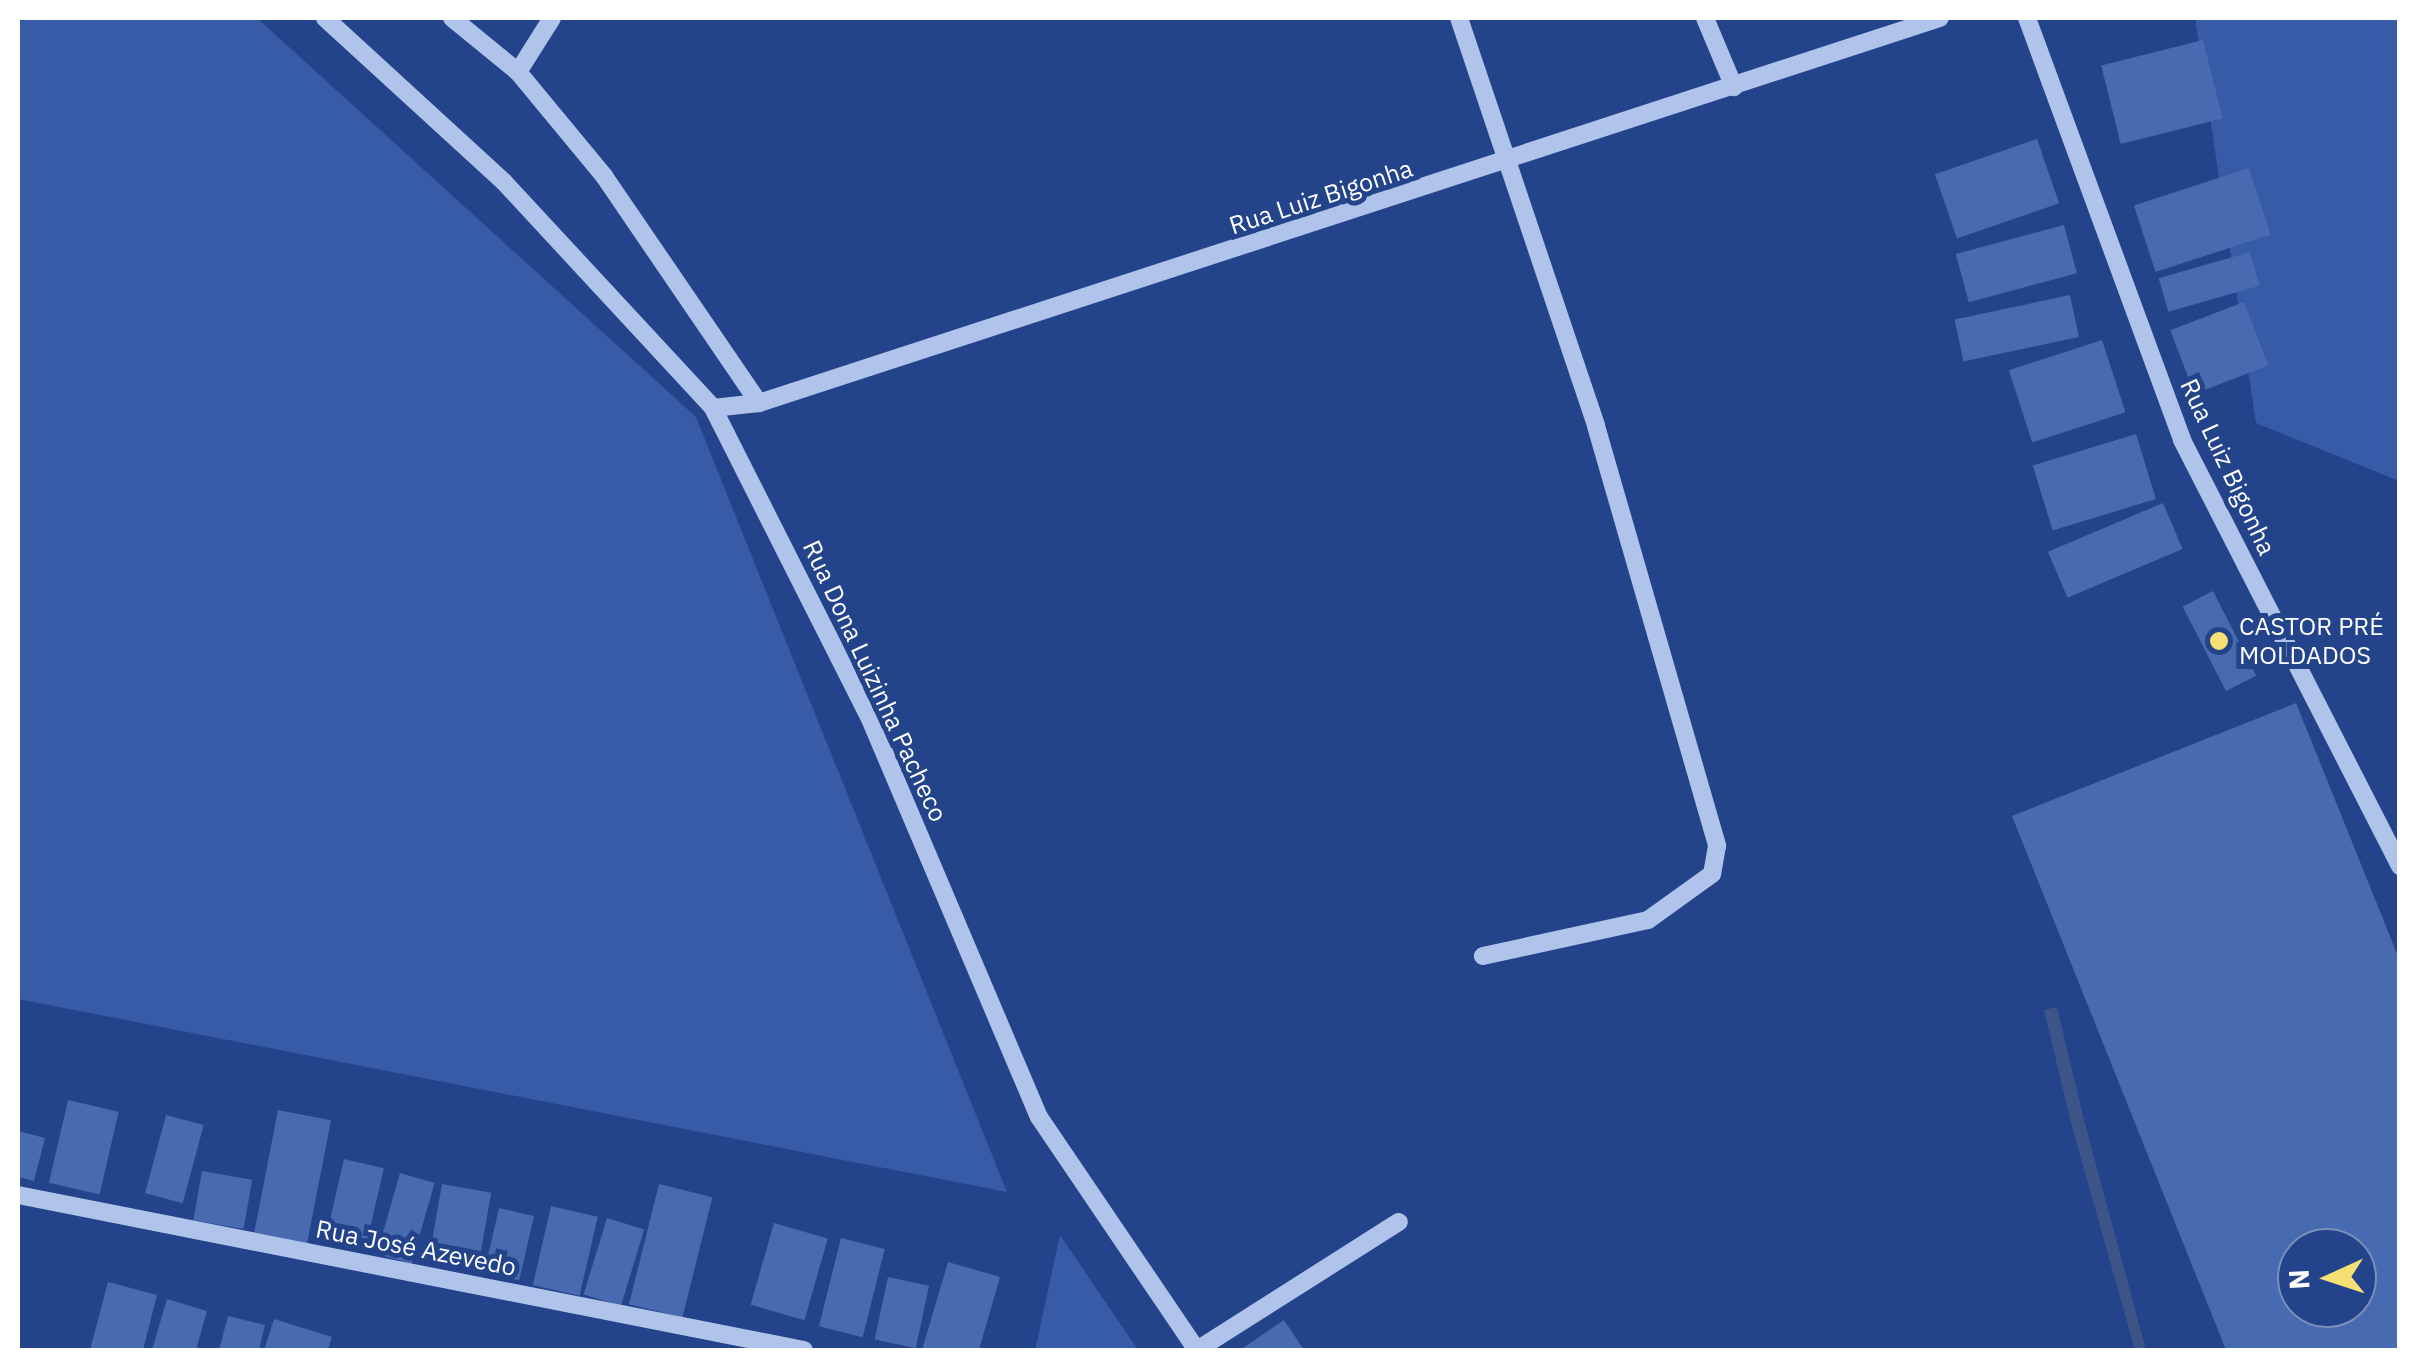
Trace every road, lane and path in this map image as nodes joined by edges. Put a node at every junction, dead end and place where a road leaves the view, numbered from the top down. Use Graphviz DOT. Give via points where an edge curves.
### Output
graph roads {
  1 [pos="325,18"];
  2 [pos="452,18"];
  3 [pos="552,18"];
  4 [pos="1459,18"];
  5 [pos="1706,18"];
  6 [pos="1940,18"];
  7 [pos="2026,18"];
  8 [pos="518,72"];
  9 [pos="1734,87"];
  10 [pos="1506,163"];
  11 [pos="759,403"];
  12 [pos="712,408"];
  13 [pos="2400,866"];
  14 [pos="1483,956"];
  15 [pos="18,1195"];
  16 [pos="1399,1222"];
  17 [pos="804,1350"];
  18 [pos="1197,1350"];
  1 -- 12 [label="street, Rua Dona Luizinha Pacheco" via="504,182"];
  2 -- 8 [label="street"];
  3 -- 8 [label="street"];
  4 -- 10 [label="street"];
  5 -- 9 [label="street"];
  6 -- 9 [label="street, Rua Luiz Bigonha"];
  7 -- 13 [label="street, Rua Luiz Bigonha" via="2182,440"];
  8 -- 11 [label="street" via="604,176"];
  9 -- 10 [label="street, Rua Luiz Bigonha"];
  10 -- 11 [label="street, Rua Luiz Bigonha"];
  10 -- 14 [label="street" via="1596,426 1717,846 1712,874 1648,920"];
  11 -- 12 [label="street, Rua Luiz Bigonha"];
  12 -- 18 [label="street, Rua Dona Luizinha Pacheco" via="870,720 1040,1117"];
  15 -- 17 [label="street, Rua José Azevedo"];
  16 -- 18 [label="street"];
}
